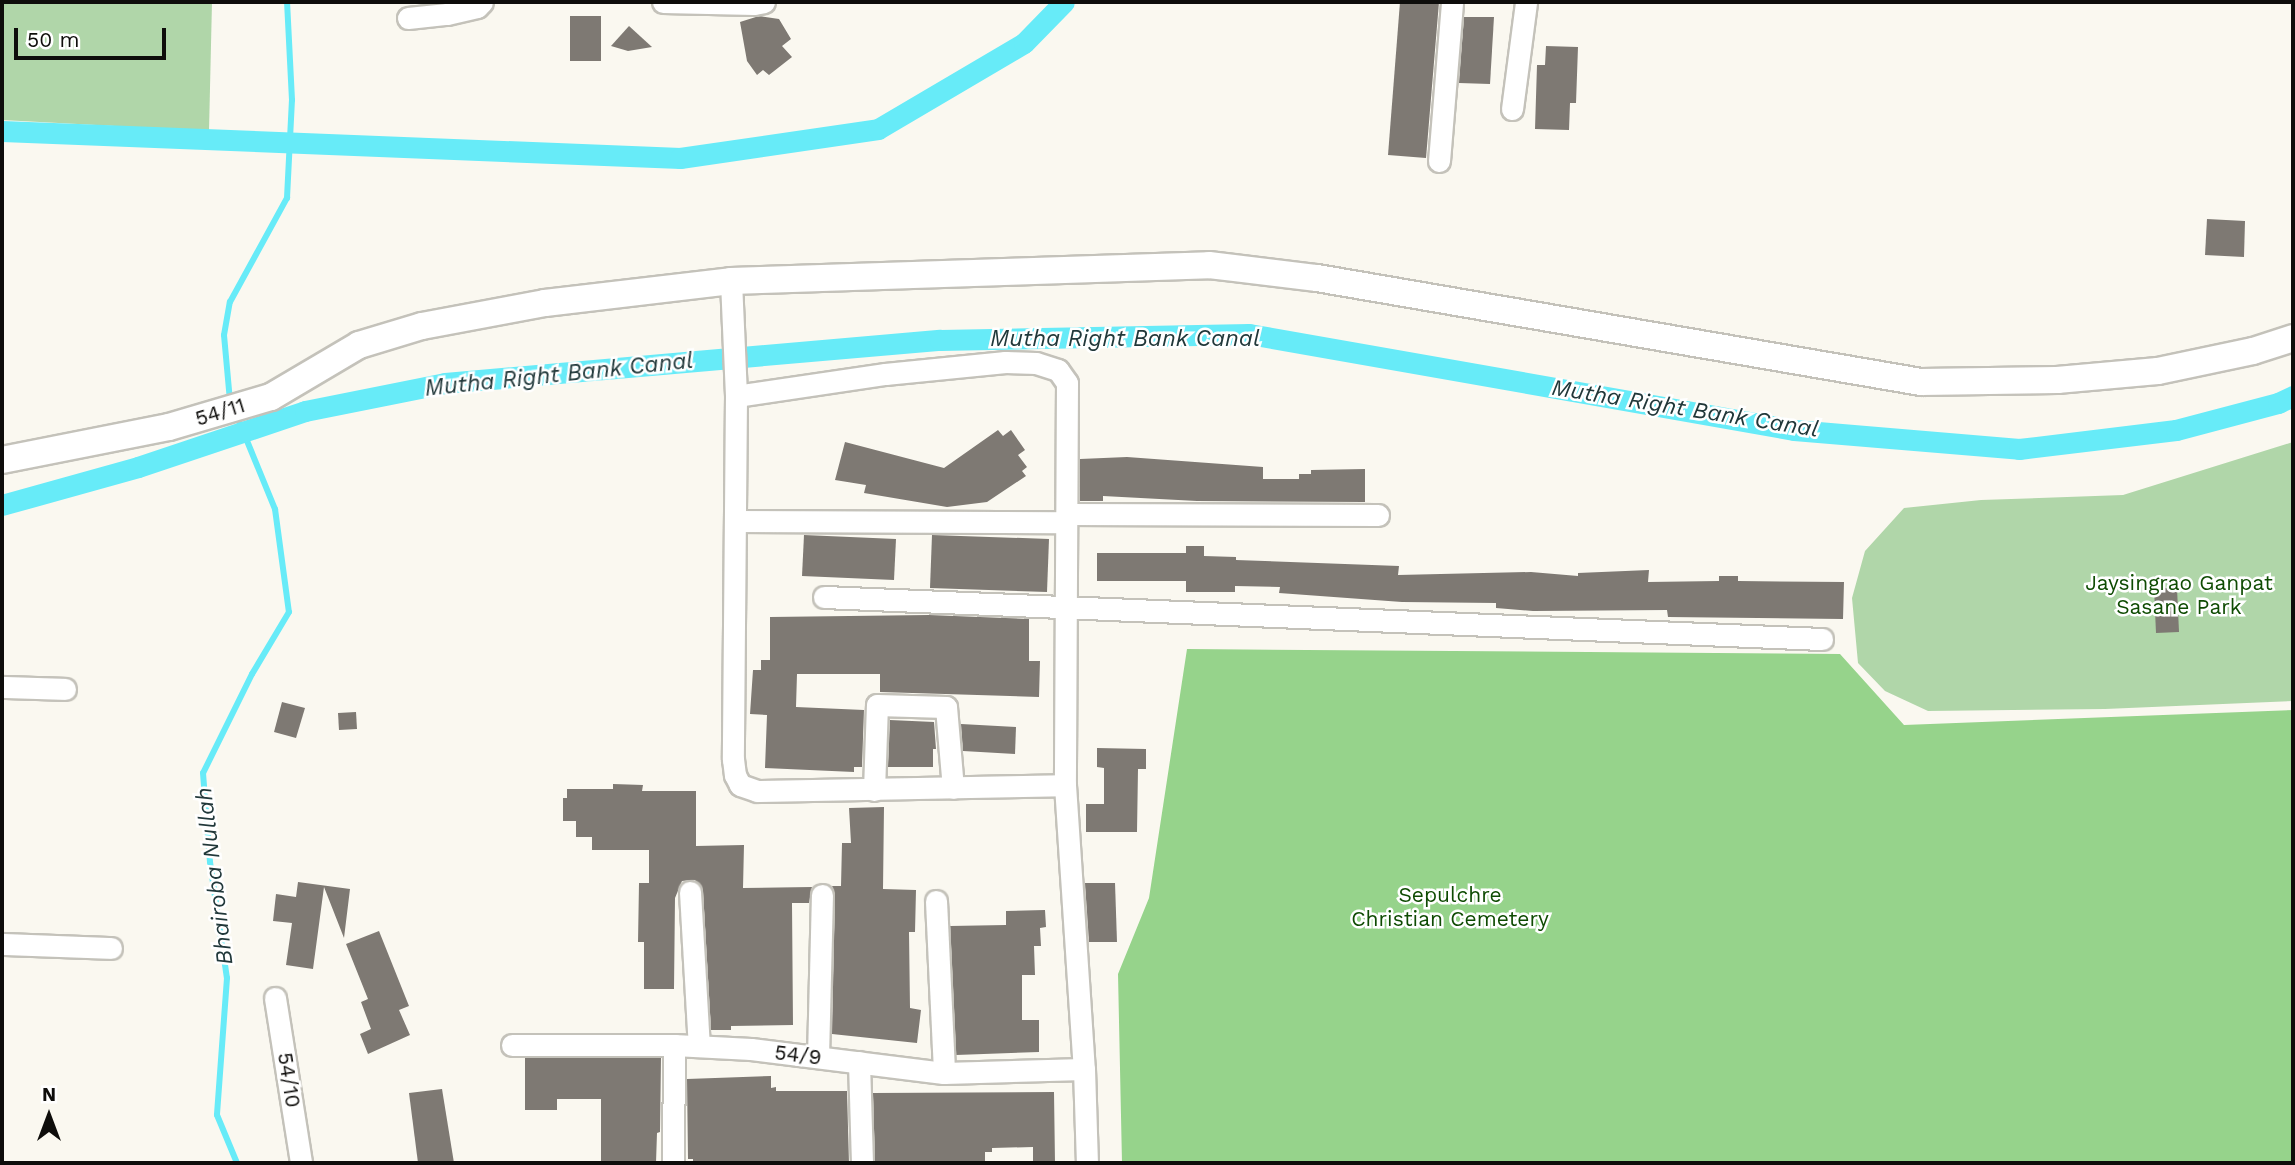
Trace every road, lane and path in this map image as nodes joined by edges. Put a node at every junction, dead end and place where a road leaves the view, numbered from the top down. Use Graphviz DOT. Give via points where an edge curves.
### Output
graph roads {
  1 [pos="482,2"];
  2 [pos="663,2"];
  3 [pos="764,2"];
  4 [pos="1452,2"];
  5 [pos="1525,2"];
  6 [pos="408,18"];
  7 [pos="1512,109"];
  8 [pos="1438,161"];
  9 [pos="732,294"];
  10 [pos="2293,338"];
  11 [pos="736,388"];
  12 [pos="2,460"];
  13 [pos="1378,515"];
  14 [pos="1067,518"];
  15 [pos="735,521"];
  16 [pos="824,597"];
  17 [pos="1065,606"];
  18 [pos="1822,639"];
  19 [pos="2,687"];
  20 [pos="65,689"];
  21 [pos="1065,785"];
  22 [pos="953,788"];
  23 [pos="874,790"];
  24 [pos="690,892"];
  25 [pos="822,895"];
  26 [pos="936,901"];
  27 [pos="2,944"];
  28 [pos="111,948"];
  29 [pos="275,998"];
  30 [pos="512,1045"];
  31 [pos="674,1045"];
  32 [pos="699,1046"];
  33 [pos="818,1057"];
  34 [pos="859,1062"];
  35 [pos="1084,1069"];
  36 [pos="944,1073"];
  37 [pos="301,1163"];
  38 [pos="673,1163"];
  39 [pos="862,1163"];
  40 [pos="1087,1163"];
  1 -- 6 [label="street" via="447,14"];
  2 -- 3 [label="street"];
  4 -- 8 [label="street"];
  5 -- 7 [label="street"];
  9 -- 10 [label="street, 54/11" via="1209,265 1317,278 1921,382 2057,380 2158,371"];
  9 -- 11 [label="street"];
  9 -- 12 [label="street, 54/11" via="545,303 422,326 359,345 271,397 169,427"];
  11 -- 14 [label="street" via="1005,362 1036,363 1058,370 1067,383"];
  11 -- 15 [label="street"];
  13 -- 14 [label="street"];
  14 -- 15 [label="street"];
  14 -- 17 [label="street"];
  15 -- 23 [label="street" via="734,775 740,785 757,791"];
  16 -- 17 [label="street"];
  17 -- 18 [label="street"];
  17 -- 21 [label="street"];
  19 -- 20 [label="street"];
  21 -- 22 [label="street"];
  21 -- 35 [label="street"];
  22 -- 23 [label="street"];
  22 -- 23 [label="street" via="946,706 877,705"];
  24 -- 32 [label="street"];
  25 -- 33 [label="street"];
  26 -- 36 [label="street"];
  27 -- 28 [label="street"];
  29 -- 37 [label="street, 54/10"];
  30 -- 31 [label="street, 54/9"];
  31 -- 32 [label="street, 54/9"];
  31 -- 38 [label="street"];
  32 -- 33 [label="street, 54/9"];
  33 -- 34 [label="street, 54/9"];
  34 -- 36 [label="street, 54/9"];
  34 -- 39 [label="street"];
  35 -- 36 [label="street, 54/9"];
  35 -- 40 [label="street"];
}
